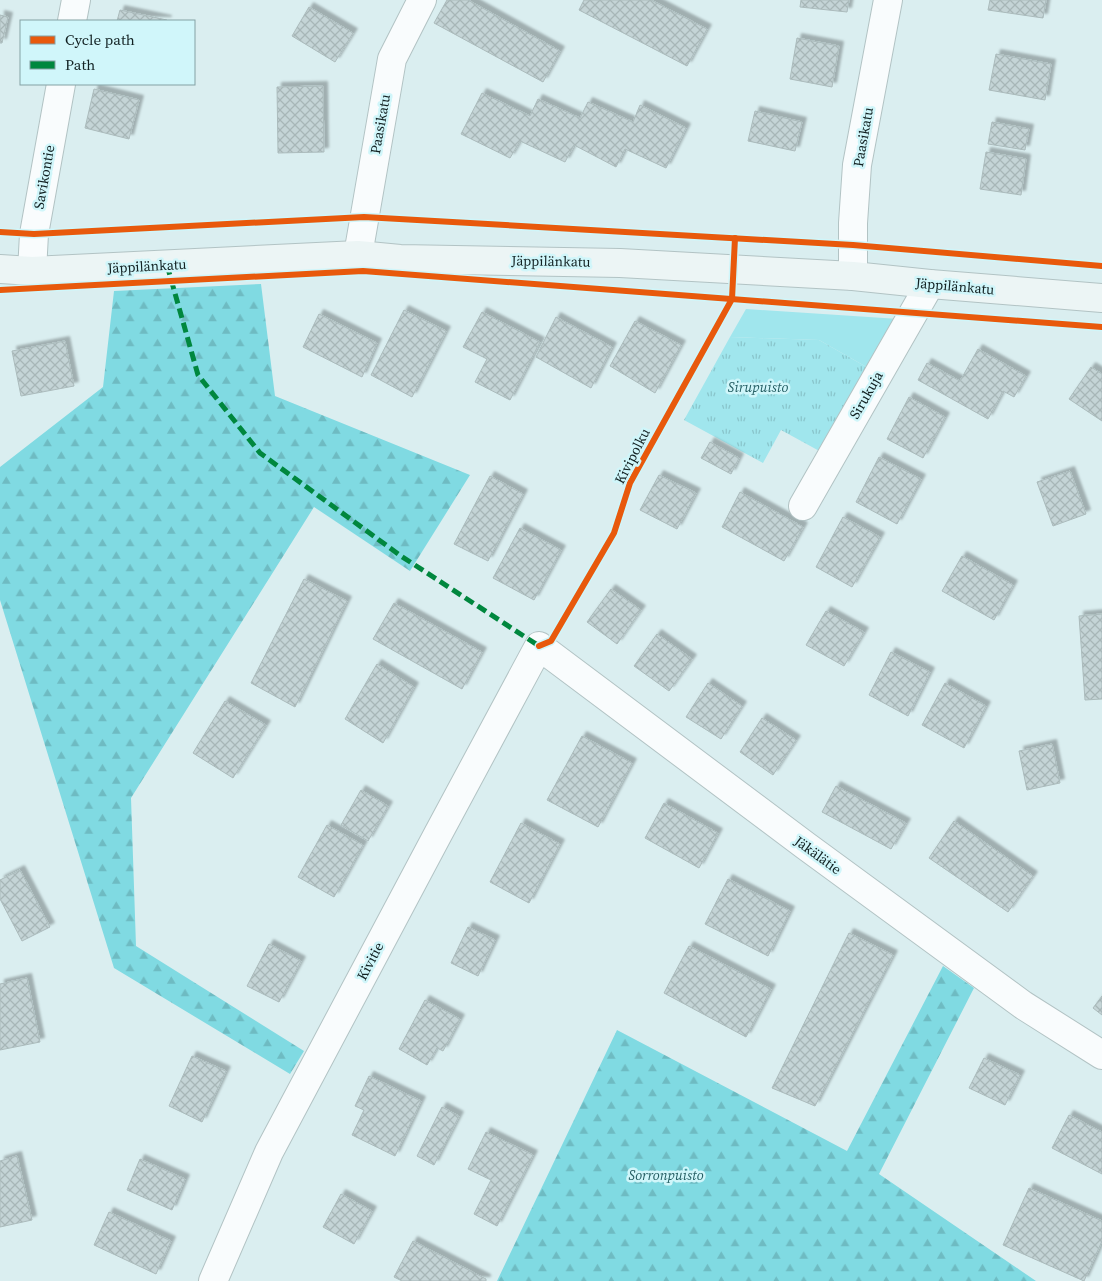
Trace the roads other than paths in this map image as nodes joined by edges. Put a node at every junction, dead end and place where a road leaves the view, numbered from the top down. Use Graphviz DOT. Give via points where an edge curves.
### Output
graph roads {
  1 [pos="76,0"];
  2 [pos="422,0"];
  3 [pos="888,0"];
  4 [pos="72,20"];
  5 [pos="61,85"];
  6 [pos="358,255"];
  7 [pos="0,269"];
  8 [pos="32,271"];
  9 [pos="853,276"];
  10 [pos="930,284"];
  11 [pos="1102,298"];
  12 [pos="803,506"];
  13 [pos="539,646"];
  14 [pos="1102,1055"];
  15 [pos="213,1281"];
  1 -- 4 [label="street"];
  2 -- 6 [label="street, Paasikatu" via="392,59"];
  3 -- 9 [label="street, Paasikatu" via="857,165"];
  5 -- 8 [label="street, Savikontie" via="34,234"];
  6 -- 8 [label="street, Jäppilänkatu"];
  6 -- 9 [label="street, Jäppilänkatu" via="400,259 620,263"];
  7 -- 8 [label="street, Jäppilänkatu"];
  9 -- 10 [label="street, Jäppilänkatu"];
  10 -- 11 [label="street, Jäppilänkatu"];
  10 -- 12 [label="street, Sirukuja"];
  13 -- 14 [label="street, Jäkälätie" via="1015,1000"];
  13 -- 15 [label="street, Kivitie" via="269,1152"];
}
